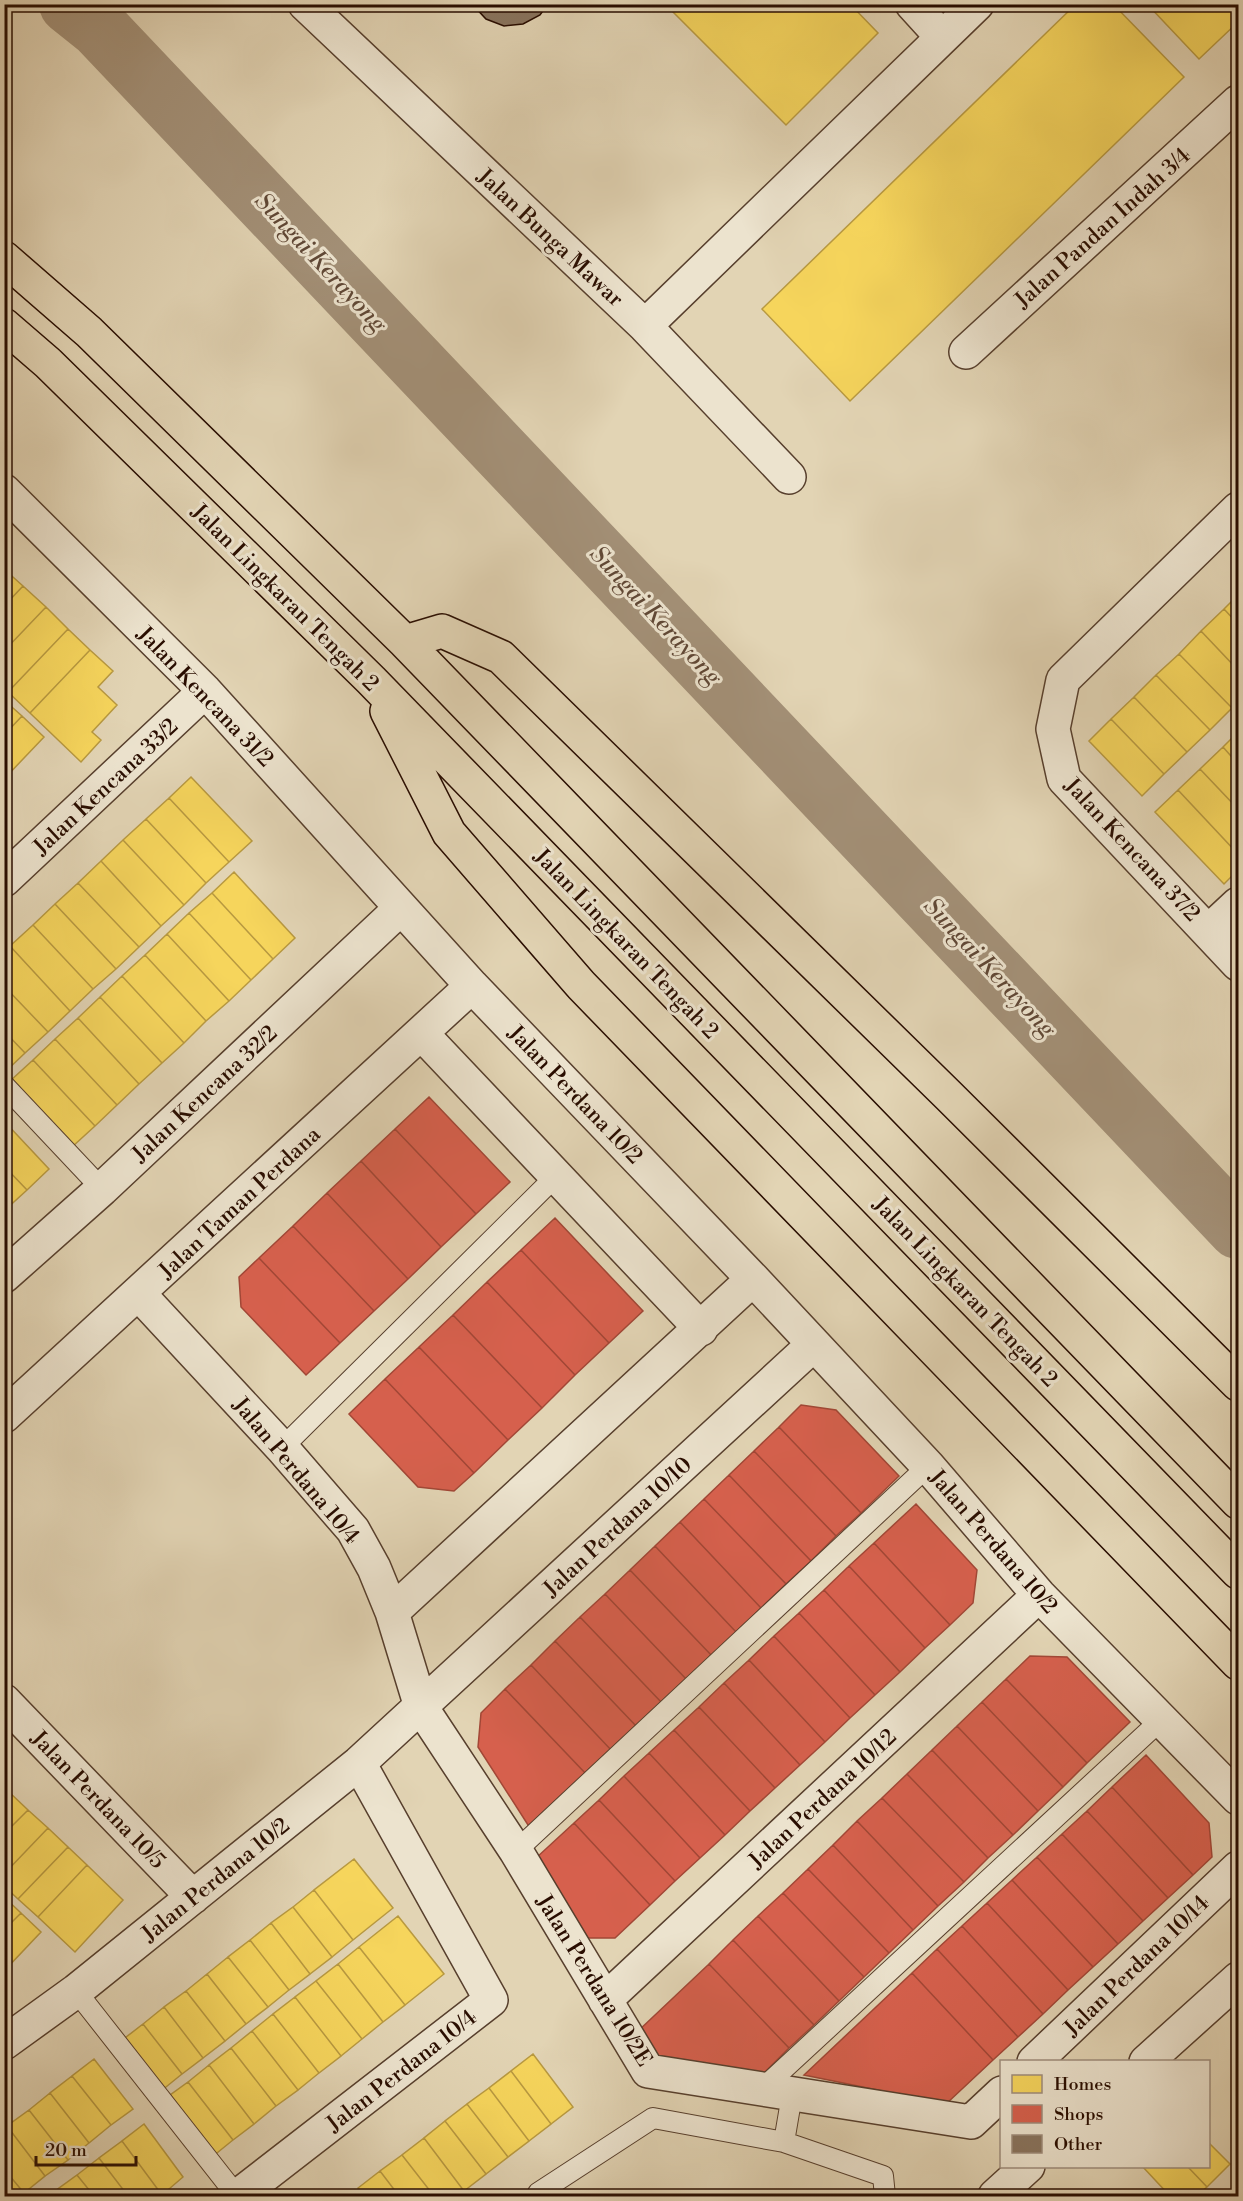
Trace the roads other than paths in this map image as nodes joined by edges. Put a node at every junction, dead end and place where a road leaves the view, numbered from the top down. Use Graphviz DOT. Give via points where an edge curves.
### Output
graph roads {
  1 [pos="305,4"];
  2 [pos="912,4"];
  3 [pos="977,4"];
  4 [pos="942,37"];
  5 [pos="1239,102"];
  6 [pos="4,258"];
  7 [pos="4,325"];
  8 [pos="645,326"];
  9 [pos="966,352"];
  10 [pos="789,477"];
  11 [pos="4,491"];
  12 [pos="1239,509"];
  13 [pos="405,642"];
  14 [pos="371,680"];
  15 [pos="205,692"];
  16 [pos="6,876"];
  17 [pos="1239,904"];
  18 [pos="401,908"];
  19 [pos="1209,931"];
  20 [pos="1239,964"];
  21 [pos="472,986"];
  22 [pos="422,1034"];
  23 [pos="4,1085"];
  24 [pos="556,1176"];
  25 [pos="102,1188"];
  26 [pos="4,1276"];
  27 [pos="753,1279"];
  28 [pos="140,1294"];
  29 [pos="701,1329"];
  30 [pos="813,1346"];
  31 [pos="1239,1384"];
  32 [pos="4,1416"];
  33 [pos="282,1448"];
  34 [pos="928,1466"];
  35 [pos="1239,1502"];
  36 [pos="1239,1572"];
  37 [pos="1039,1595"];
  38 [pos="392,1612"];
  39 [pos="1232,1651"];
  40 [pos="4,1701"];
  41 [pos="421,1707"];
  42 [pos="1162,1719"];
  43 [pos="359,1763"];
  44 [pos="1239,1798"];
  45 [pos="516,1851"];
  46 [pos="1239,1868"];
  47 [pos="193,1897"];
  48 [pos="1239,1978"];
  49 [pos="76,1990"];
  50 [pos="605,2000"];
  51 [pos="4,2043"];
  52 [pos="1035,2060"];
  53 [pos="1147,2060"];
  54 [pos="760,2090"];
  55 [pos="792,2095"];
  56 [pos="1000,2095"];
  57 [pos="784,2142"];
  58 [pos="1026,2168"];
  59 [pos="245,2194"];
  60 [pos="541,2196"];
  61 [pos="885,2196"];
  62 [pos="995,2196"];
  1 -- 8 [label="street, Jalan Bunga Mawar"];
  2 -- 4 [label="street"];
  3 -- 4 [label="street"];
  4 -- 8 [label="street"];
  5 -- 9 [label="street, Jalan Pandan Indah 3/4"];
  6 -- 13 [label="highway" via="89,332"];
  7 -- 14 [label="highway, Jalan Lingkaran Tengah 2" via="48,363"];
  8 -- 10 [label="street, Jalan Bunga Mawar"];
  11 -- 15 [label="street, Jalan Kencana 31/2"];
  12 -- 19 [label="street, Jalan Kencana 37/2" via="1063,680 1053,729 1064,779"];
  13 -- 31 [label="highway" via="442,631 501,657"];
  13 -- 35 [label="highway"];
  14 -- 36 [label="highway, Jalan Lingkaran Tengah 2"];
  14 -- 39 [label="highway" via="449,833 581,985"];
  15 -- 16 [label="street, Jalan Kencana 33/2"];
  15 -- 18 [label="street, Jalan Kencana 31/2"];
  17 -- 19 [label="street"];
  18 -- 21 [label="street, Jalan Perdana 10/2"];
  18 -- 25 [label="street, Jalan Kencana 32/2"];
  19 -- 20 [label="street, Jalan Kencana 37/2"];
  21 -- 22 [label="street, Jalan Taman Perdana"];
  21 -- 27 [label="street, Jalan Perdana 10/2"];
  22 -- 24 [label="street"];
  22 -- 28 [label="street, Jalan Taman Perdana"];
  23 -- 25 [label="lane"];
  24 -- 29 [label="street"];
  24 -- 33 [label="lane"];
  25 -- 26 [label="street, Jalan Kencana 32/2"];
  27 -- 29 [label="street"];
  27 -- 30 [label="street, Jalan Perdana 10/2"];
  28 -- 32 [label="street, Jalan Taman Perdana"];
  28 -- 33 [label="street, Jalan Perdana 10/4"];
  29 -- 38 [label="street"];
  30 -- 34 [label="street, Jalan Perdana 10/2"];
  30 -- 41 [label="street, Jalan Perdana 10/10"];
  33 -- 38 [label="street, Jalan Perdana 10/4" via="352,1530 374,1568"];
  34 -- 37 [label="street, Jalan Perdana 10/2"];
  34 -- 45 [label="lane"];
  37 -- 42 [label="street, Jalan Perdana 10/2"];
  37 -- 50 [label="street, Jalan Perdana 10/12"];
  38 -- 41 [label="street, Jalan Perdana 10/4"];
  40 -- 47 [label="street, Jalan Perdana 10/5"];
  41 -- 43 [label="street, Jalan Perdana 10/2"];
  41 -- 45 [label="street, Jalan Perdana 10/2E"];
  42 -- 44 [label="street, Jalan Perdana 10/2"];
  42 -- 54 [label="lane"];
  43 -- 47 [label="street, Jalan Perdana 10/2"];
  43 -- 59 [label="street, Jalan Perdana 10/4" via="491,2000"];
  45 -- 50 [label="street, Jalan Perdana 10/2E"];
  46 -- 52 [label="street, Jalan Perdana 10/14"];
  47 -- 49 [label="street, Jalan Perdana 10/2"];
  48 -- 53 [label="street"];
  49 -- 51 [label="street, Jalan Perdana 10/2"];
  49 -- 59 [label="lane"];
  50 -- 54 [label="street, Jalan Perdana 10/2E" via="648,2071"];
  54 -- 55 [label="street, Jalan Perdana 10/2E"];
  55 -- 56 [label="street, Jalan Perdana 10/2E" via="970,2122"];
  55 -- 57 [label="lane"];
  57 -- 60 [label="lane" via="653,2118 538,2193"];
  57 -- 61 [label="lane" via="883,2176"];
  58 -- 62 [label="street"];
}
